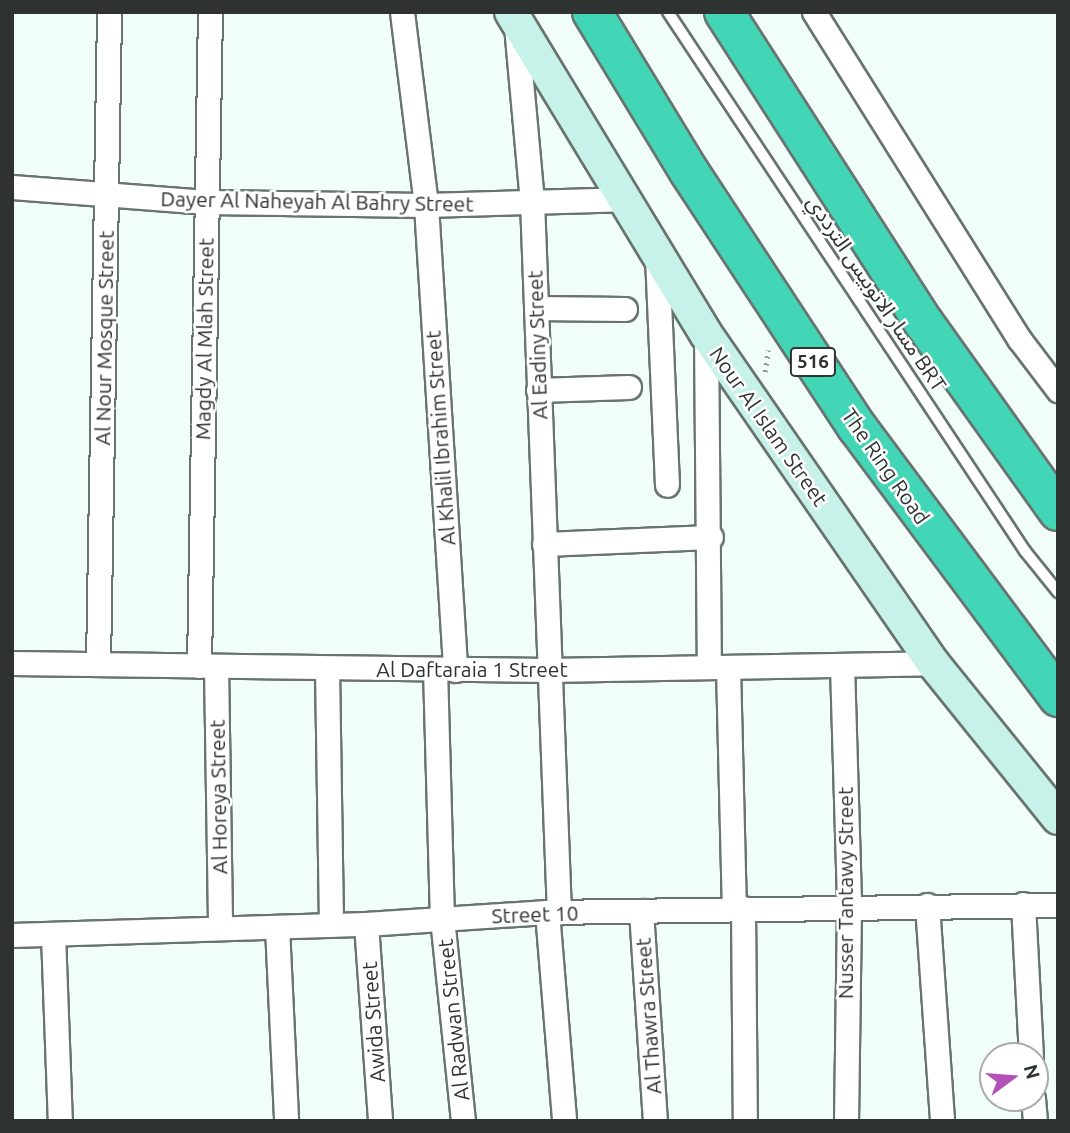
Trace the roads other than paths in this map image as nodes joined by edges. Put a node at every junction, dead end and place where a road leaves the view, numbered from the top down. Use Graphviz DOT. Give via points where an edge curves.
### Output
graph roads {
  1 [pos="109,12"];
  2 [pos="210,12"];
  3 [pos="402,12"];
  4 [pos="592,12"];
  5 [pos="668,12"];
  6 [pos="724,12"];
  7 [pos="814,12"];
  8 [pos="513,16"];
  9 [pos="12,187"];
  10 [pos="106,194"];
  11 [pos="623,199"];
  12 [pos="532,201"];
  13 [pos="206,202"];
  14 [pos="426,205"];
  15 [pos="657,256"];
  16 [pos="536,308"];
  17 [pos="625,309"];
  18 [pos="706,334"];
  19 [pos="629,387"];
  20 [pos="538,390"];
  21 [pos="1058,390"];
  22 [pos="667,485"];
  23 [pos="1058,511"];
  24 [pos="711,537"];
  25 [pos="544,544"];
  26 [pos="1058,592"];
  27 [pos="12,663"];
  28 [pos="933,663"];
  29 [pos="99,664"];
  30 [pos="207,666"];
  31 [pos="842,666"];
  32 [pos="718,667"];
  33 [pos="327,668"];
  34 [pos="445,669"];
  35 [pos="548,670"];
  36 [pos="1058,697"];
  37 [pos="1058,818"];
  38 [pos="1023,904"];
  39 [pos="927,905"];
  40 [pos="1058,905"];
  41 [pos="849,906"];
  42 [pos="738,908"];
  43 [pos="641,911"];
  44 [pos="553,912"];
  45 [pos="442,918"];
  46 [pos="366,923"];
  47 [pos="331,925"];
  48 [pos="276,927"];
  49 [pos="220,929"];
  50 [pos="53,934"];
  51 [pos="12,935"];
  52 [pos="1030,1042"];
  53 [pos="60,1121"];
  54 [pos="286,1121"];
  55 [pos="380,1121"];
  56 [pos="463,1121"];
  57 [pos="564,1121"];
  58 [pos="655,1121"];
  59 [pos="745,1121"];
  60 [pos="846,1121"];
  61 [pos="942,1121"];
  1 -- 10 [label="street, Al Nour Mosque Street"];
  2 -- 13 [label="street, Magdy Al Mlah Street"];
  3 -- 14 [label="street, Al Khalil Ibrahim Street"];
  4 -- 36 [label="highway, The Ring Road / 516" via="705,197 857,427"];
  5 -- 26 [label="lane, مسار الاتوبيس الترددي BRT" via="1017,540"];
  6 -- 23 [label="highway" via="924,323"];
  7 -- 21 [label="street" via="1020,341"];
  8 -- 11 [label="street, Nour Al Islam Street"];
  8 -- 12 [label="street, Al Eadiny Street"];
  9 -- 10 [label="street, Dayer Al Naheyah Al Bahry Street"];
  10 -- 13 [label="street, Dayer Al Naheyah Al Bahry Street"];
  10 -- 29 [label="street, Al Nour Mosque Street"];
  11 -- 12 [label="street, Dayer Al Naheyah Al Bahry Street"];
  11 -- 15 [label="street, Nour Al Islam Street"];
  12 -- 14 [label="street, Dayer Al Naheyah Al Bahry Street"];
  12 -- 16 [label="street, Al Eadiny Street"];
  13 -- 14 [label="street, Dayer Al Naheyah Al Bahry Street"];
  13 -- 30 [label="street, Magdy Al Mlah Street"];
  14 -- 34 [label="street, Al Khalil Ibrahim Street"];
  15 -- 18 [label="street, Nour Al Islam Street"];
  15 -- 22 [label="street"];
  16 -- 17 [label="street"];
  16 -- 20 [label="street, Al Eadiny Street"];
  18 -- 24 [label="street"];
  18 -- 28 [label="street, Nour Al Islam Street"];
  19 -- 20 [label="street"];
  20 -- 25 [label="street, Al Eadiny Street"];
  24 -- 25 [label="street"];
  24 -- 32 [label="street"];
  25 -- 35 [label="street, Al Eadiny Street"];
  27 -- 29 [label="street, Al Daftaraia 1 Street"];
  28 -- 31 [label="street, Al Daftaraia 1 Street"];
  28 -- 37 [label="street, Nour Al Islam Street"];
  29 -- 30 [label="street, Al Daftaraia 1 Street"];
  30 -- 33 [label="street, Al Daftaraia 1 Street"];
  30 -- 49 [label="street, Al Horeya Street"];
  31 -- 32 [label="street, Al Daftaraia 1 Street"];
  31 -- 41 [label="street, Nusser Tantawy Street"];
  32 -- 35 [label="street, Al Daftaraia 1 Street"];
  32 -- 42 [label="street"];
  33 -- 34 [label="street, Al Daftaraia 1 Street"];
  33 -- 47 [label="street"];
  34 -- 35 [label="street, Al Daftaraia 1 Street"];
  34 -- 45 [label="street, Al Khalil Ibrahim Street"];
  35 -- 44 [label="street, Al Eadiny Street"];
  38 -- 39 [label="street, Street 10"];
  38 -- 40 [label="street, Street 10"];
  38 -- 52 [label="street"];
  39 -- 41 [label="street, Street 10"];
  39 -- 61 [label="street"];
  41 -- 42 [label="street, Street 10"];
  41 -- 60 [label="street, Nusser Tantawy Street"];
  42 -- 43 [label="street, Street 10"];
  42 -- 59 [label="street"];
  43 -- 44 [label="street, Street 10"];
  43 -- 58 [label="street, Al Thawra Street"];
  44 -- 45 [label="street, Street 10"];
  44 -- 57 [label="street, Al Eadiny Street"];
  45 -- 46 [label="street, Street 10"];
  45 -- 56 [label="street, Al Radwan Street"];
  46 -- 47 [label="street, Street 10"];
  46 -- 55 [label="street, Awida Street"];
  47 -- 48 [label="street, Street 10"];
  48 -- 49 [label="street, Street 10"];
  48 -- 54 [label="street"];
  49 -- 50 [label="street, Street 10"];
  50 -- 51 [label="street, Street 10"];
  50 -- 53 [label="street"];
}
